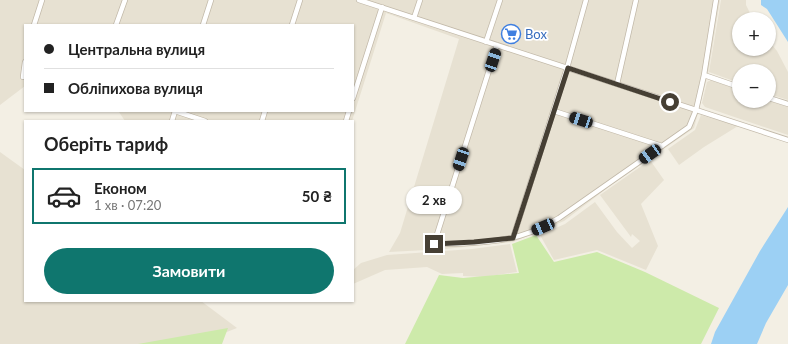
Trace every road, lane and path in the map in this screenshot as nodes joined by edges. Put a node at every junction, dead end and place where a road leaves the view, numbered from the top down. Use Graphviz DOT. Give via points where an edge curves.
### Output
graph roads {
  1 [pos="42,0"];
  2 [pos="125,0"];
  3 [pos="210,0"];
  4 [pos="300,0"];
  5 [pos="359,0"];
  6 [pos="420,0"];
  7 [pos="500,0"];
  8 [pos="586,0"];
  9 [pos="636,0"];
  10 [pos="716,0"];
  11 [pos="382,7"];
  12 [pos="414,18"];
  13 [pos="34,24"];
  14 [pos="116,24"];
  15 [pos="203,24"];
  16 [pos="292,24"];
  17 [pos="486,42"];
  18 [pos="497,45"];
  19 [pos="568,68"];
  20 [pos="24,69"];
  21 [pos="704,75"];
  22 [pos="23,76"];
  23 [pos="356,82"];
  24 [pos="617,84"];
  25 [pos="732,85"];
  26 [pos="354,93"];
  27 [pos="776,100"];
  28 [pos="788,104"];
  29 [pos="696,110"];
  30 [pos="554,111"];
  31 [pos="178,112"];
  32 [pos="202,120"];
  33 [pos="788,140"];
  34 [pos="662,146"];
  35 [pos="513,238"];
  1 -- 13 [label="street"];
  2 -- 14 [label="street"];
  3 -- 15 [label="street"];
  4 -- 16 [label="street"];
  5 -- 11 [label="street"];
  6 -- 12 [label="street"];
  7 -- 17 [label="street"];
  8 -- 19 [label="street"];
  9 -- 24 [label="street"];
  10 -- 21 [label="street"];
  11 -- 12 [label="street"];
  11 -- 23 [label="street"];
  12 -- 17 [label="street"];
  17 -- 18 [label="street"];
  18 -- 19 [label="street"];
  18 -- 35 [label="street" via="434,244"];
  19 -- 24 [label="street"];
  19 -- 30 [label="street"];
  20 -- 22 [label="street"];
  21 -- 25 [label="street"];
  21 -- 29 [label="street"];
  23 -- 26 [label="street"];
  24 -- 29 [label="street"];
  27 -- 28 [label="street"];
  29 -- 33 [label="street"];
  29 -- 34 [label="street" via="689,127"];
  30 -- 34 [label="street"];
  30 -- 35 [label="street"];
  31 -- 32 [label="street"];
  34 -- 35 [label="street" via="559,218"];
}
